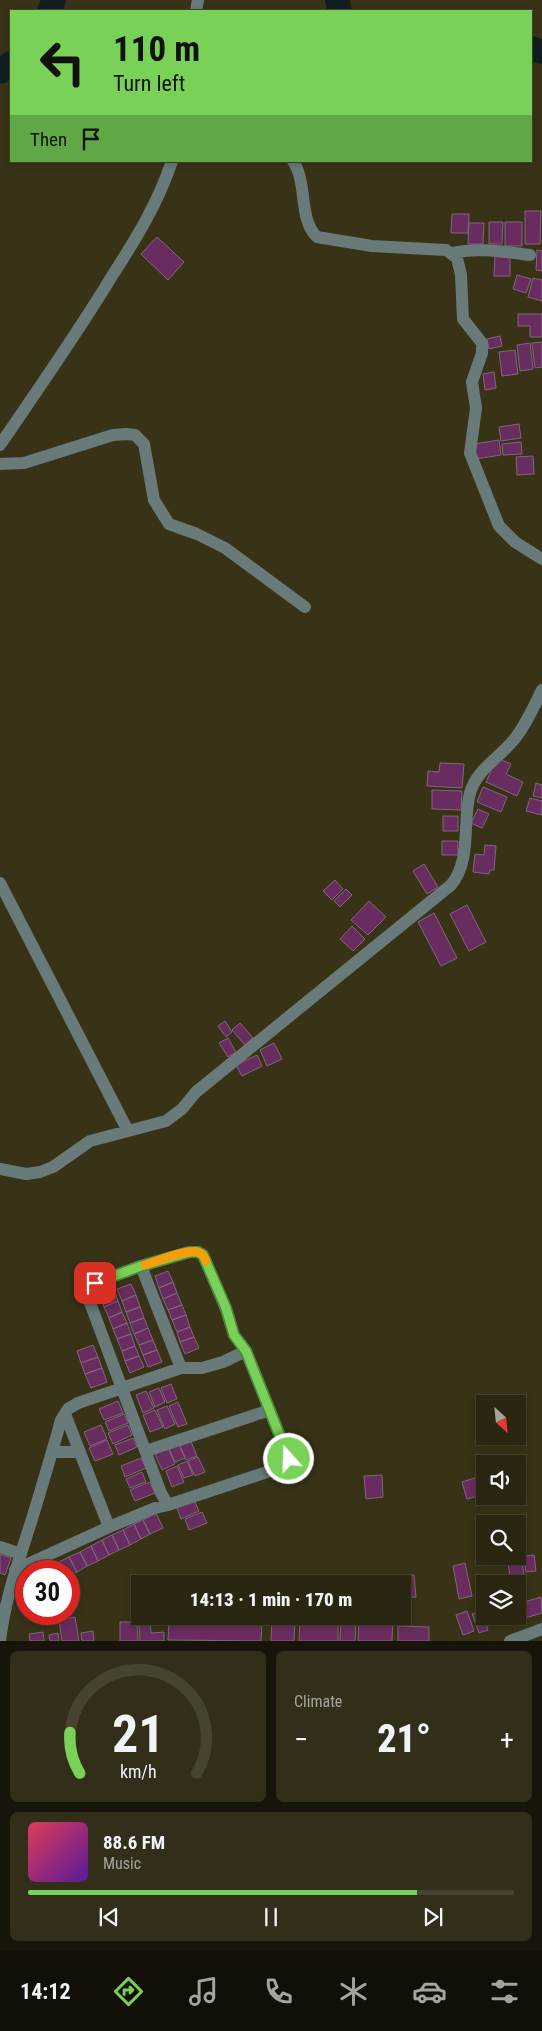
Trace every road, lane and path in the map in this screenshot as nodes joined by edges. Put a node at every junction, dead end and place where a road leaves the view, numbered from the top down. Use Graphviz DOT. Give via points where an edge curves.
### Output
graph roads {
  1 [pos="172,162"];
  2 [pos="294,162"];
  3 [pos="452,252"];
  4 [pos="530,256"];
  5 [pos="0,445"];
  6 [pos="0,464"];
  7 [pos="542,559"];
  8 [pos="305,607"];
  9 [pos="541,696"];
  10 [pos="0,883"];
  11 [pos="128,1132"];
  12 [pos="0,1169"];
  13 [pos="141,1266"];
  14 [pos="246,1351"];
  15 [pos="181,1368"];
  16 [pos="122,1388"];
  17 [pos="270,1410"];
  18 [pos="65,1414"];
  19 [pos="146,1450"];
  20 [pos="52,1452"];
  21 [pos="80,1452"];
  22 [pos="168,1506"];
  23 [pos="109,1527"];
  24 [pos="0,1547"];
  25 [pos="21,1554"];
  26 [pos="19,1560"];
  27 [pos="37,1560"];
  28 [pos="15,1570"];
  29 [pos="542,1630"];
  30 [pos="0,1641"];
  31 [pos="510,1641"];
  1 -- 5 [label="street" via="164,188 146,221 83,323"];
  2 -- 3 [label="street" via="299,171 307,222 317,237 372,246"];
  3 -- 4 [label="street" via="486,249"];
  3 -- 7 [label="street" via="461,275 463,318 482,343 472,382 476,408 470,453 499,526"];
  6 -- 8 [label="street" via="24,463 113,435 136,436 147,451 154,500 169,524 225,548"];
  9 -- 11 [label="street" via="513,742 476,779 470,792 461,869 451,885 196,1092 172,1118"];
  10 -- 11 [label="street"];
  11 -- 12 [label="street" via="90,1141 53,1167 40,1172 26,1174"];
  13 -- 14 [label="street" via="190,1252 203,1255 234,1335"];
  13 -- 15 [label="street"];
  13 -- 16 [label="street" via="95,1283 89,1293"];
  14 -- 15 [label="street" via="202,1368"];
  14 -- 17 [label="street"];
  15 -- 16 [label="street"];
  16 -- 18 [label="street" via="78,1403"];
  16 -- 19 [label="street"];
  17 -- 19 [label="street"];
  17 -- 22 [label="street" via="288,1456 285,1466"];
  18 -- 20 [label="street"];
  18 -- 21 [label="street"];
  19 -- 22 [label="street"];
  20 -- 21 [label="street"];
  20 -- 25 [label="street"];
  21 -- 23 [label="street"];
  22 -- 23 [label="street"];
  23 -- 27 [label="street"];
  24 -- 25 [label="street"];
  25 -- 26 [label="street"];
  28 -- 30 [label="street"];
  29 -- 31 [label="street"];
}
